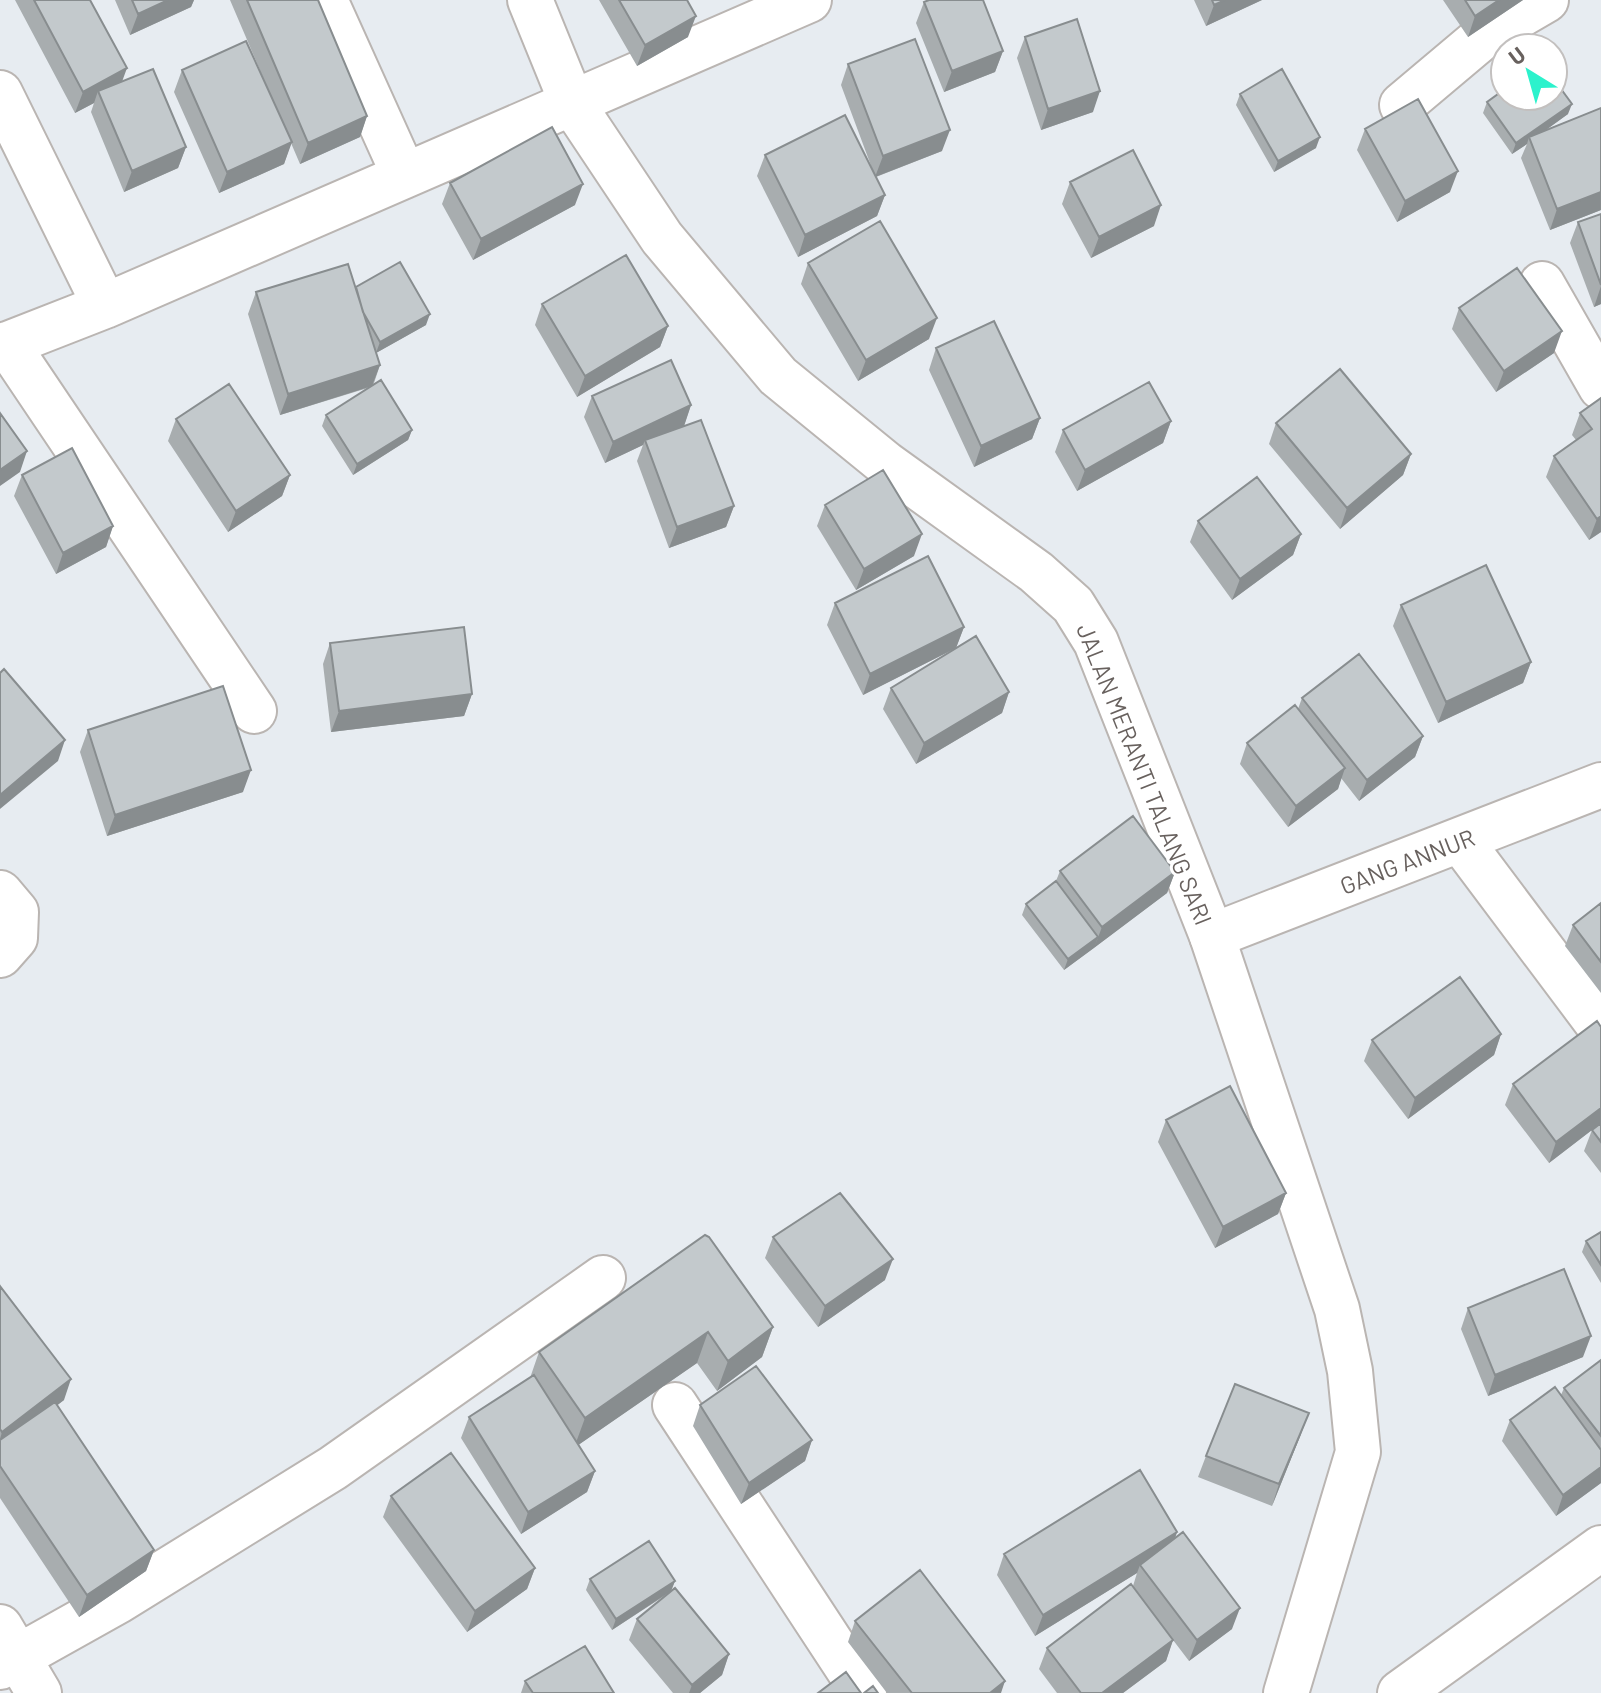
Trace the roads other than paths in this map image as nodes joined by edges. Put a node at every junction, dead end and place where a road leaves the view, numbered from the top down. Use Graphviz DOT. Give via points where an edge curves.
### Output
graph roads {
  1 [pos="325,0"];
  2 [pos="530,0"];
  3 [pos="809,0"];
  4 [pos="1546,0"];
  5 [pos="0,93"];
  6 [pos="572,103"];
  7 [pos="1402,105"];
  8 [pos="404,175"];
  9 [pos="1542,284"];
  10 [pos="105,306"];
  11 [pos="4,345"];
  12 [pos="1601,387"];
  13 [pos="254,711"];
  14 [pos="1601,785"];
  15 [pos="1460,840"];
  16 [pos="0,893"];
  17 [pos="1212,936"];
  18 [pos="0,955"];
  19 [pos="1601,1028"];
  20 [pos="603,1278"];
  21 [pos="675,1405"];
  22 [pos="1601,1548"];
  23 [pos="14,1661"];
  24 [pos="864,1693"];
  25 [pos="1286,1693"];
  26 [pos="1400,1693"];
  1 -- 8 [label="street"];
  2 -- 6 [label="street, JALAN MERANTI TALANG SARI"];
  3 -- 6 [label="street"];
  4 -- 7 [label="street" via="1484,36"];
  5 -- 10 [label="street"];
  6 -- 8 [label="street"];
  6 -- 17 [label="street, JALAN MERANTI TALANG SARI" via="662,238 778,376 1073,605 1096,642"];
  8 -- 10 [label="street"];
  9 -- 12 [label="street"];
  10 -- 11 [label="street"];
  11 -- 13 [label="street"];
  14 -- 15 [label="street, GANG ANNUR"];
  15 -- 17 [label="street, GANG ANNUR"];
  15 -- 19 [label="street"];
  16 -- 18 [label="street" via="16,912 15,938"];
  17 -- 25 [label="street, JALAN MERANTI TALANG SARI" via="1337,1309 1357,1419 1358,1452"];
  20 -- 23 [label="street" via="333,1468"];
  21 -- 24 [label="street"];
  22 -- 26 [label="street"];
}
